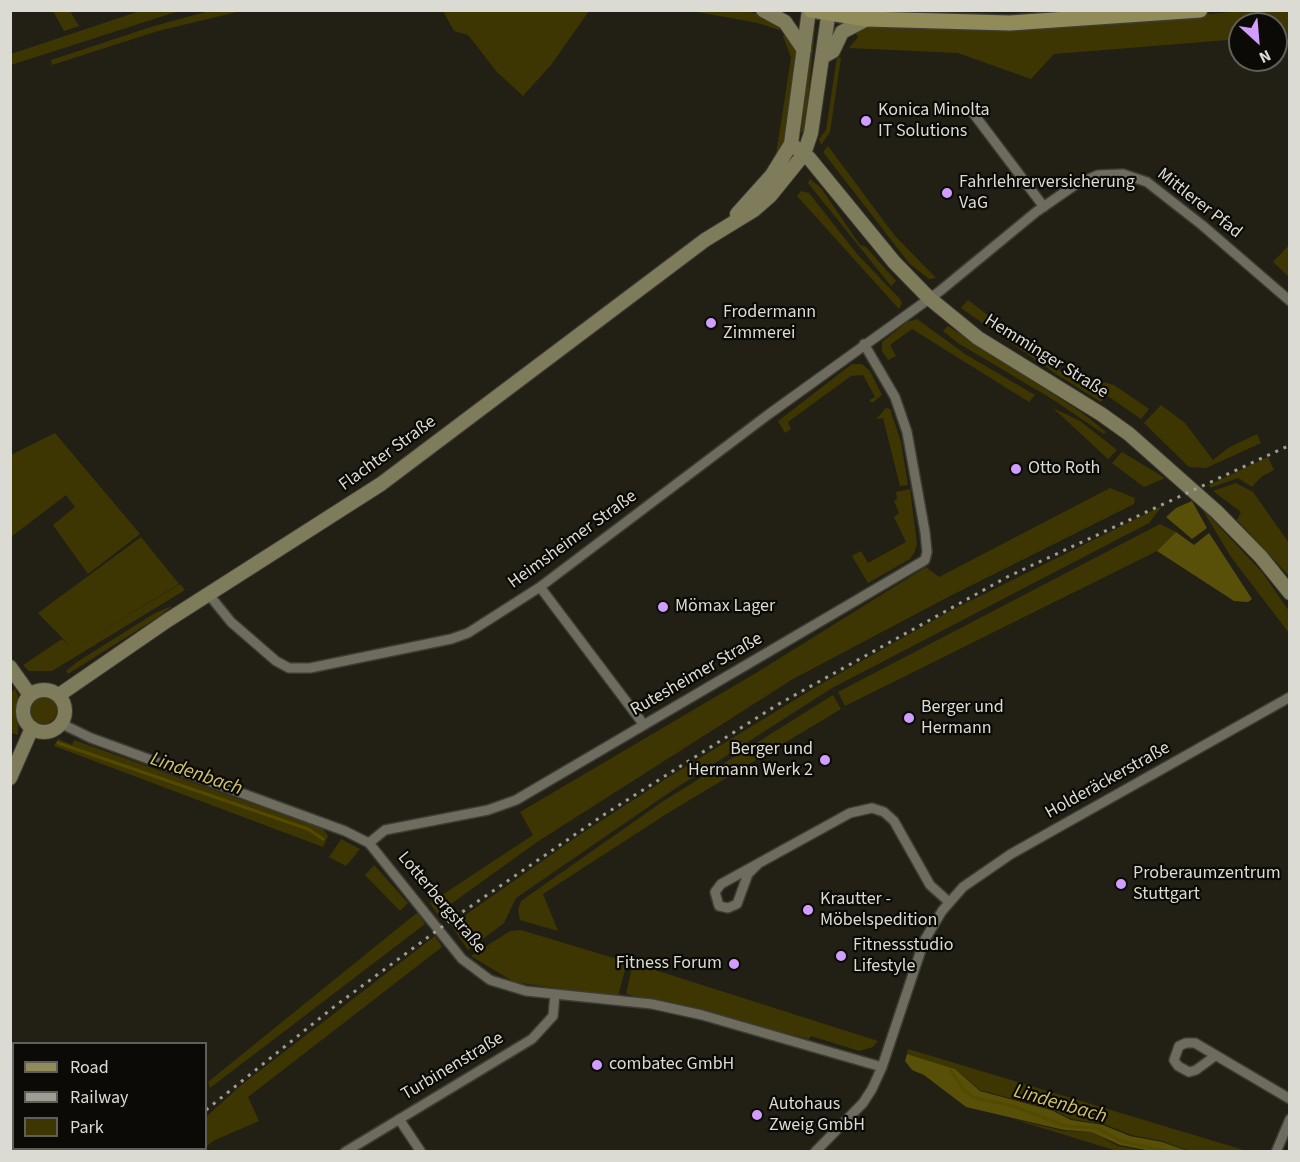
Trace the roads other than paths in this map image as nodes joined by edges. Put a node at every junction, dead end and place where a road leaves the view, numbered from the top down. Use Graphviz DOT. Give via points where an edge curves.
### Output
graph roads {
  1 [pos="763,10"];
  2 [pos="810,10"];
  3 [pos="1200,10"];
  4 [pos="829,12"];
  5 [pos="867,19"];
  6 [pos="804,50"];
  7 [pos="824,56"];
  8 [pos="973,113"];
  9 [pos="791,144"];
  10 [pos="804,154"];
  11 [pos="1044,207"];
  12 [pos="727,224"];
  13 [pos="930,298"];
  14 [pos="1290,301"];
  15 [pos="864,344"];
  16 [pos="540,587"];
  17 [pos="1290,593"];
  18 [pos="210,596"];
  19 [pos="10,667"];
  20 [pos="30,695"];
  21 [pos="59,695"];
  22 [pos="1290,697"];
  23 [pos="62,723"];
  24 [pos="644,725"];
  25 [pos="32,729"];
  26 [pos="10,778"];
  27 [pos="369,843"];
  28 [pos="759,863"];
  29 [pos="949,902"];
  30 [pos="555,994"];
  31 [pos="1215,1056"];
  32 [pos="882,1067"];
  33 [pos="1290,1100"];
  34 [pos="399,1119"];
  35 [pos="1290,1119"];
  36 [pos="345,1152"];
  37 [pos="421,1152"];
  38 [pos="815,1152"];
  39 [pos="1276,1152"];
  1 -- 6 [label="main road" via="785,22"];
  2 -- 4 [label="main road"];
  2 -- 6 [label="main road, Flachter Straße"];
  3 -- 5 [label="main road" via="1011,23"];
  4 -- 5 [label="main road"];
  4 -- 7 [label="main road, Flachter Straße"];
  5 -- 7 [label="main road" via="842,32 832,51"];
  6 -- 9 [label="main road, Flachter Straße"];
  7 -- 10 [label="main road, Flachter Straße"];
  8 -- 11 [label="street"];
  9 -- 10 [label="main road, Hemminger Straße"];
  9 -- 12 [label="main road, Flachter Straße" via="772,175"];
  10 -- 12 [label="main road, Flachter Straße" via="770,196 754,210"];
  10 -- 13 [label="main road, Hemminger Straße" via="894,262"];
  11 -- 13 [label="street, Mittlerer Pfad"];
  11 -- 14 [label="street, Mittlerer Pfad" via="1098,175 1123,174 1147,182"];
  12 -- 18 [label="main road, Flachter Straße" via="381,484"];
  13 -- 15 [label="street, Heimsheimer Straße"];
  13 -- 17 [label="main road, Hemminger Straße" via="978,338 1101,414 1147,449 1217,512"];
  15 -- 16 [label="street, Heimsheimer Straße"];
  15 -- 24 [label="street, Rutesheimer Straße" via="895,397 907,432 925,532 925,560"];
  16 -- 18 [label="street, Heimsheimer Straße" via="468,633 451,639 303,669 289,668 276,661 231,622"];
  16 -- 24 [label="street"];
  18 -- 21 [label="main road, Flachter Straße"];
  19 -- 20 [label="main road"];
  20 -- 21 [label="main road" via="48,690"];
  20 -- 25 [label="main road" via="23,712"];
  21 -- 23 [label="main road" via="66,709"];
  22 -- 29 [label="street, Holderäckerstraße" via="979,873"];
  23 -- 25 [label="main road" via="48,732"];
  23 -- 27 [label="street, Lotterbergstraße" via="91,738"];
  24 -- 27 [label="street, Rutesheimer Straße" via="516,800 488,810 385,830"];
  25 -- 26 [label="main road"];
  27 -- 30 [label="street, Lotterbergstraße" via="474,969 511,988"];
  28 -- 28 [label="street" via="717,888 714,897 719,906 737,904 748,874"];
  28 -- 29 [label="street" via="850,813 872,807 894,821 930,885"];
  29 -- 32 [label="street, Holderäckerstraße" via="924,941"];
  30 -- 32 [label="street, Lotterbergstraße" via="652,1004 702,1015"];
  30 -- 34 [label="street, Turbinenstraße" via="553,1016 542,1032"];
  31 -- 33 [label="street"];
  32 -- 38 [label="street, Holderäckerstraße" via="864,1103"];
  34 -- 36 [label="street, Turbinenstraße"];
  34 -- 37 [label="street"];
  35 -- 39 [label="street"];
}
